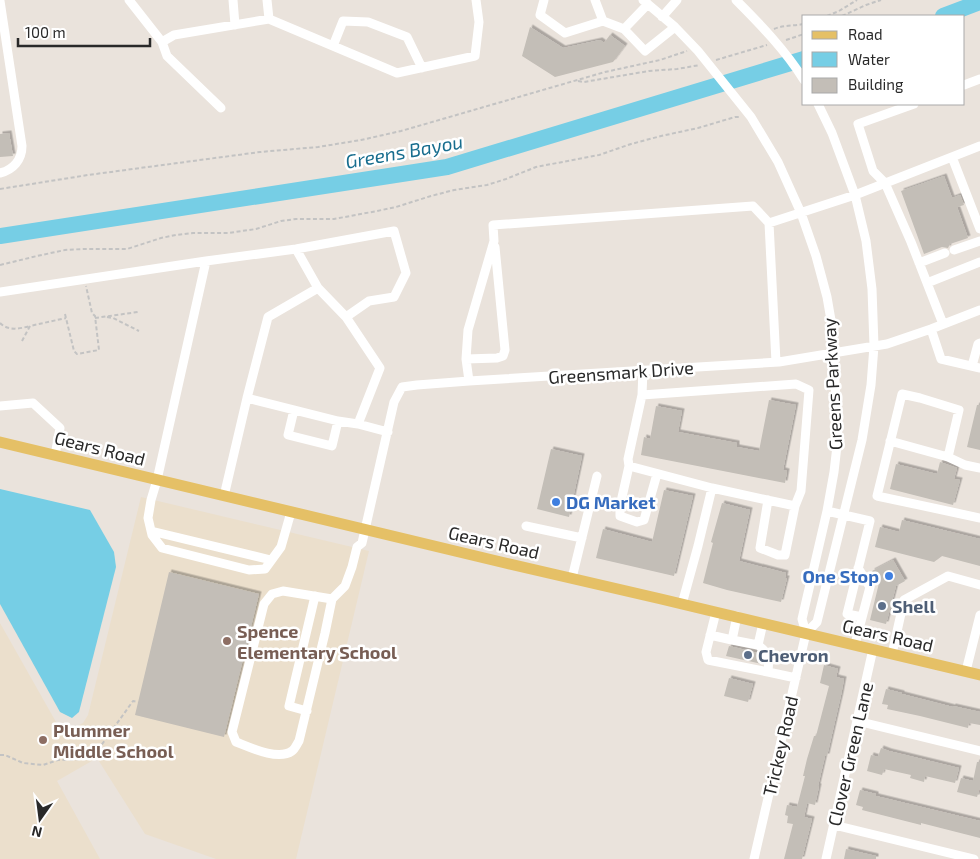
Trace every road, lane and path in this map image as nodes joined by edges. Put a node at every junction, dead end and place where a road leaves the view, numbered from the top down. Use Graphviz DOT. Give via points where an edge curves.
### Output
graph roads {
  1 [pos="129,0"];
  2 [pos="233,0"];
  3 [pos="267,0"];
  4 [pos="476,0"];
  5 [pos="544,0"];
  6 [pos="595,0"];
  7 [pos="677,0"];
  8 [pos="736,0"];
  9 [pos="857,0"];
  10 [pos="881,0"];
  11 [pos="0,1"];
  12 [pos="645,2"];
  13 [pos="829,15"];
  14 [pos="844,15"];
  15 [pos="662,17"];
  16 [pos="269,20"];
  17 [pos="603,21"];
  18 [pos="802,24"];
  19 [pos="235,25"];
  20 [pos="674,28"];
  21 [pos="624,29"];
  22 [pos="767,32"];
  23 [pos="802,35"];
  24 [pos="782,41"];
  25 [pos="162,42"];
  26 [pos="774,44"];
  27 [pos="333,46"];
  28 [pos="696,49"];
  29 [pos="711,62"];
  30 [pos="703,64"];
  31 [pos="422,68"];
  32 [pos="802,77"];
  33 [pos="576,80"];
  34 [pos="979,83"];
  35 [pos="965,85"];
  36 [pos="818,105"];
  37 [pos="911,105"];
  38 [pos="220,108"];
  39 [pos="749,114"];
  40 [pos="980,146"];
  41 [pos="952,157"];
  42 [pos="0,173"];
  43 [pos="885,183"];
  44 [pos="0,189"];
  45 [pos="855,195"];
  46 [pos="801,213"];
  47 [pos="769,223"];
  48 [pos="980,229"];
  49 [pos="494,241"];
  50 [pos="980,241"];
  51 [pos="296,249"];
  52 [pos="206,261"];
  53 [pos="980,262"];
  54 [pos="919,263"];
  55 [pos="0,265"];
  56 [pos="85,279"];
  57 [pos="927,283"];
  58 [pos="318,288"];
  59 [pos="0,292"];
  60 [pos="980,310"];
  61 [pos="138,312"];
  62 [pos="65,314"];
  63 [pos="105,316"];
  64 [pos="346,317"];
  65 [pos="66,318"];
  66 [pos="95,318"];
  67 [pos="0,323"];
  68 [pos="943,324"];
  69 [pos="30,326"];
  70 [pos="931,329"];
  71 [pos="139,331"];
  72 [pos="22,342"];
  73 [pos="980,343"];
  74 [pos="874,346"];
  75 [pos="834,352"];
  76 [pos="466,360"];
  77 [pos="776,362"];
  78 [pos="976,367"];
  79 [pos="643,370"];
  80 [pos="469,381"];
  81 [pos="642,395"];
  82 [pos="247,398"];
  83 [pos="0,406"];
  84 [pos="294,410"];
  85 [pos="338,421"];
  86 [pos="358,424"];
  87 [pos="388,432"];
  88 [pos="890,441"];
  89 [pos="0,442"];
  90 [pos="55,455"];
  91 [pos="948,457"];
  92 [pos="629,466"];
  93 [pos="980,468"];
  94 [pos="657,474"];
  95 [pos="597,476"];
  96 [pos="157,480"];
  97 [pos="712,488"];
  98 [pos="224,496"];
  99 [pos="768,500"];
  100 [pos="795,506"];
  101 [pos="827,511"];
  102 [pos="291,512"];
  103 [pos="843,515"];
  104 [pos="980,518"];
  105 [pos="526,526"];
  106 [pos="365,529"];
  107 [pos="151,531"];
  108 [pos="582,538"];
  109 [pos="271,560"];
  110 [pos="858,568"];
  111 [pos="572,578"];
  112 [pos="980,585"];
  113 [pos="315,596"];
  114 [pos="332,599"];
  115 [pos="682,604"];
  116 [pos="716,612"];
  117 [pos="737,616"];
  118 [pos="980,616"];
  119 [pos="862,617"];
  120 [pos="763,623"];
  121 [pos="806,633"];
  122 [pos="710,635"];
  123 [pos="732,640"];
  124 [pos="855,644"];
  125 [pos="758,645"];
  126 [pos="873,649"];
  127 [pos="892,654"];
  128 [pos="966,671"];
  129 [pos="768,672"];
  130 [pos="980,674"];
  131 [pos="796,678"];
  132 [pos="138,702"];
  133 [pos="307,711"];
  134 [pos="857,721"];
  135 [pos="980,751"];
  136 [pos="0,755"];
  137 [pos="834,825"];
  138 [pos="754,859"];
  139 [pos="826,859"];
  140 [pos="974,859"];
  1 -- 25 [label="street"];
  2 -- 19 [label="street"];
  3 -- 16 [label="street"];
  4 -- 31 [label="street" via="480,22 476,56"];
  5 -- 17 [label="street" via="540,15 565,33"];
  6 -- 17 [label="street"];
  7 -- 15 [label="street"];
  8 -- 22 [label="street"];
  9 -- 13 [label="path"];
  10 -- 14 [label="path"];
  11 -- 42 [label="street" via="22,146 22,153 11,170"];
  12 -- 15 [label="street, Greens Parkway"];
  12 -- 21 [label="street"];
  15 -- 20 [label="street, Greens Parkway"];
  16 -- 19 [label="street"];
  16 -- 27 [label="street"];
  17 -- 21 [label="street"];
  18 -- 22 [label="path" via="780,26"];
  19 -- 25 [label="street" via="174,35"];
  20 -- 21 [label="street" via="645,51"];
  20 -- 28 [label="street, Greens Parkway"];
  22 -- 32 [label="street"];
  23 -- 24 [label="path"];
  25 -- 38 [label="street" via="167,56"];
  26 -- 29 [label="path"];
  27 -- 31 [label="street" via="397,72"];
  27 -- 31 [label="street" via="343,21 368,22 407,37"];
  28 -- 33 [label="path"];
  28 -- 39 [label="street, Greens Parkway"];
  30 -- 33 [label="path" via="584,82"];
  33 -- 44 [label="path" via="435,122 361,140"];
  34 -- 35 [label="street"];
  36 -- 45 [label="street, Greens Parkway"];
  37 -- 43 [label="street" via="858,124 873,171"];
  39 -- 46 [label="street, Greens Parkway" via="778,162"];
  39 -- 55 [label="path" via="599,155 536,167 487,185 454,190 369,213 334,219 296,219 228,233 176,235 127,249 65,250"];
  40 -- 41 [label="street"];
  41 -- 43 [label="street"];
  41 -- 48 [label="street"];
  43 -- 45 [label="street"];
  43 -- 54 [label="street"];
  45 -- 46 [label="street"];
  45 -- 74 [label="street, Greens Parkway" via="866,241"];
  46 -- 47 [label="street"];
  46 -- 75 [label="street, Greens Parkway" via="827,297"];
  47 -- 49 [label="street" via="753,206 493,225"];
  47 -- 77 [label="street"];
  49 -- 76 [label="street" via="468,330"];
  49 -- 76 [label="street" via="505,350 503,356 497,358"];
  50 -- 54 [label="street"];
  51 -- 52 [label="street"];
  51 -- 58 [label="street"];
  51 -- 64 [label="street" via="394,231 406,273 394,297 369,302"];
  52 -- 56 [label="street"];
  52 -- 96 [label="street"];
  53 -- 57 [label="street"];
  54 -- 57 [label="street"];
  56 -- 59 [label="street"];
  56 -- 66 [label="path"];
  57 -- 68 [label="street"];
  58 -- 64 [label="street"];
  58 -- 82 [label="street" via="268,317"];
  60 -- 68 [label="street, Greensmark Drive"];
  61 -- 63 [label="path"];
  62 -- 65 [label="path"];
  63 -- 66 [label="path"];
  63 -- 71 [label="path"];
  64 -- 86 [label="street" via="380,368"];
  65 -- 66 [label="path" via="77,354 99,350"];
  65 -- 69 [label="path"];
  67 -- 69 [label="path" via="5,328"];
  68 -- 70 [label="street, Greensmark Drive"];
  69 -- 72 [label="path"];
  70 -- 74 [label="street, Greensmark Drive"];
  70 -- 78 [label="street" via="941,359"];
  73 -- 78 [label="street"];
  74 -- 75 [label="street, Greensmark Drive"];
  74 -- 103 [label="street, Greens Parkway" via="862,440"];
  75 -- 77 [label="street, Greensmark Drive"];
  75 -- 101 [label="street, Greens Parkway" via="838,437"];
  76 -- 80 [label="street"];
  77 -- 79 [label="street, Greensmark Drive"];
  79 -- 80 [label="street, Greensmark Drive"];
  79 -- 81 [label="street"];
  80 -- 87 [label="street, Greensmark Drive" via="402,387 394,402"];
  81 -- 92 [label="street"];
  81 -- 100 [label="street" via="796,384 809,390 801,491"];
  82 -- 84 [label="street"];
  82 -- 98 [label="street"];
  83 -- 90 [label="street" via="33,403 60,428"];
  84 -- 85 [label="street"];
  84 -- 85 [label="street" via="288,435 332,446"];
  85 -- 86 [label="street"];
  86 -- 87 [label="street"];
  87 -- 106 [label="street, Greensmark Drive"];
  88 -- 91 [label="street"];
  88 -- 91 [label="street" via="902,394 920,398 959,410"];
  88 -- 104 [label="street" via="877,496"];
  89 -- 90 [label="main road, Gears Road"];
  90 -- 96 [label="main road, Gears Road"];
  91 -- 93 [label="street"];
  92 -- 94 [label="street"];
  92 -- 94 [label="street" via="620,516 637,522 644,520"];
  94 -- 97 [label="street"];
  95 -- 108 [label="street"];
  96 -- 98 [label="main road, Gears Road"];
  96 -- 107 [label="street" via="148,518"];
  97 -- 99 [label="street"];
  97 -- 115 [label="street"];
  98 -- 102 [label="main road, Gears Road"];
  99 -- 100 [label="street"];
  99 -- 100 [label="street" via="760,548 778,555 785,555"];
  101 -- 103 [label="street"];
  101 -- 121 [label="street, Greens Parkway" via="802,620"];
  102 -- 106 [label="main road, Gears Road"];
  102 -- 109 [label="street" via="281,547"];
  103 -- 110 [label="street" via="870,521"];
  103 -- 121 [label="street, Greens Parkway" via="817,622"];
  105 -- 108 [label="street"];
  106 -- 111 [label="main road, Gears Road"];
  106 -- 114 [label="street, Greensmark Drive" via="345,586"];
  107 -- 109 [label="street"];
  107 -- 109 [label="street" via="162,548 240,568 265,569"];
  108 -- 111 [label="street"];
  110 -- 119 [label="street" via="870,587"];
  110 -- 119 [label="street" via="847,614"];
  111 -- 115 [label="main road, Gears Road"];
  112 -- 127 [label="street" via="948,576 904,600"];
  113 -- 114 [label="street"];
  113 -- 133 [label="street" via="289,706"];
  113 -- 133 [label="street" via="283,591 272,594 264,604 232,732 236,742 261,752 279,755 292,752 299,741"];
  114 -- 133 [label="street"];
  115 -- 116 [label="main road, Gears Road"];
  116 -- 117 [label="main road, Gears Road"];
  116 -- 122 [label="street"];
  117 -- 120 [label="main road, Gears Road"];
  117 -- 123 [label="street"];
  118 -- 128 [label="street"];
  119 -- 124 [label="street"];
  120 -- 121 [label="main road, Gears Road"];
  120 -- 125 [label="street"];
  121 -- 124 [label="main road, Gears Road"];
  121 -- 131 [label="street, Trickey Road"];
  122 -- 123 [label="street"];
  122 -- 129 [label="street" via="706,652 708,660"];
  123 -- 125 [label="street"];
  124 -- 126 [label="main road, Gears Road"];
  125 -- 129 [label="street" via="769,656"];
  126 -- 127 [label="main road, Gears Road"];
  126 -- 134 [label="street, Clover Green Lane"];
  127 -- 128 [label="main road, Gears Road"];
  128 -- 130 [label="main road, Gears Road"];
  129 -- 131 [label="street"];
  131 -- 138 [label="street, Trickey Road"];
  132 -- 136 [label="path" via="134,701 95,754 85,760 58,760 43,765 23,763"];
  134 -- 135 [label="street"];
  134 -- 137 [label="street, Clover Green Lane"];
  137 -- 139 [label="street, Clover Green Lane"];
  137 -- 140 [label="street"];
}
